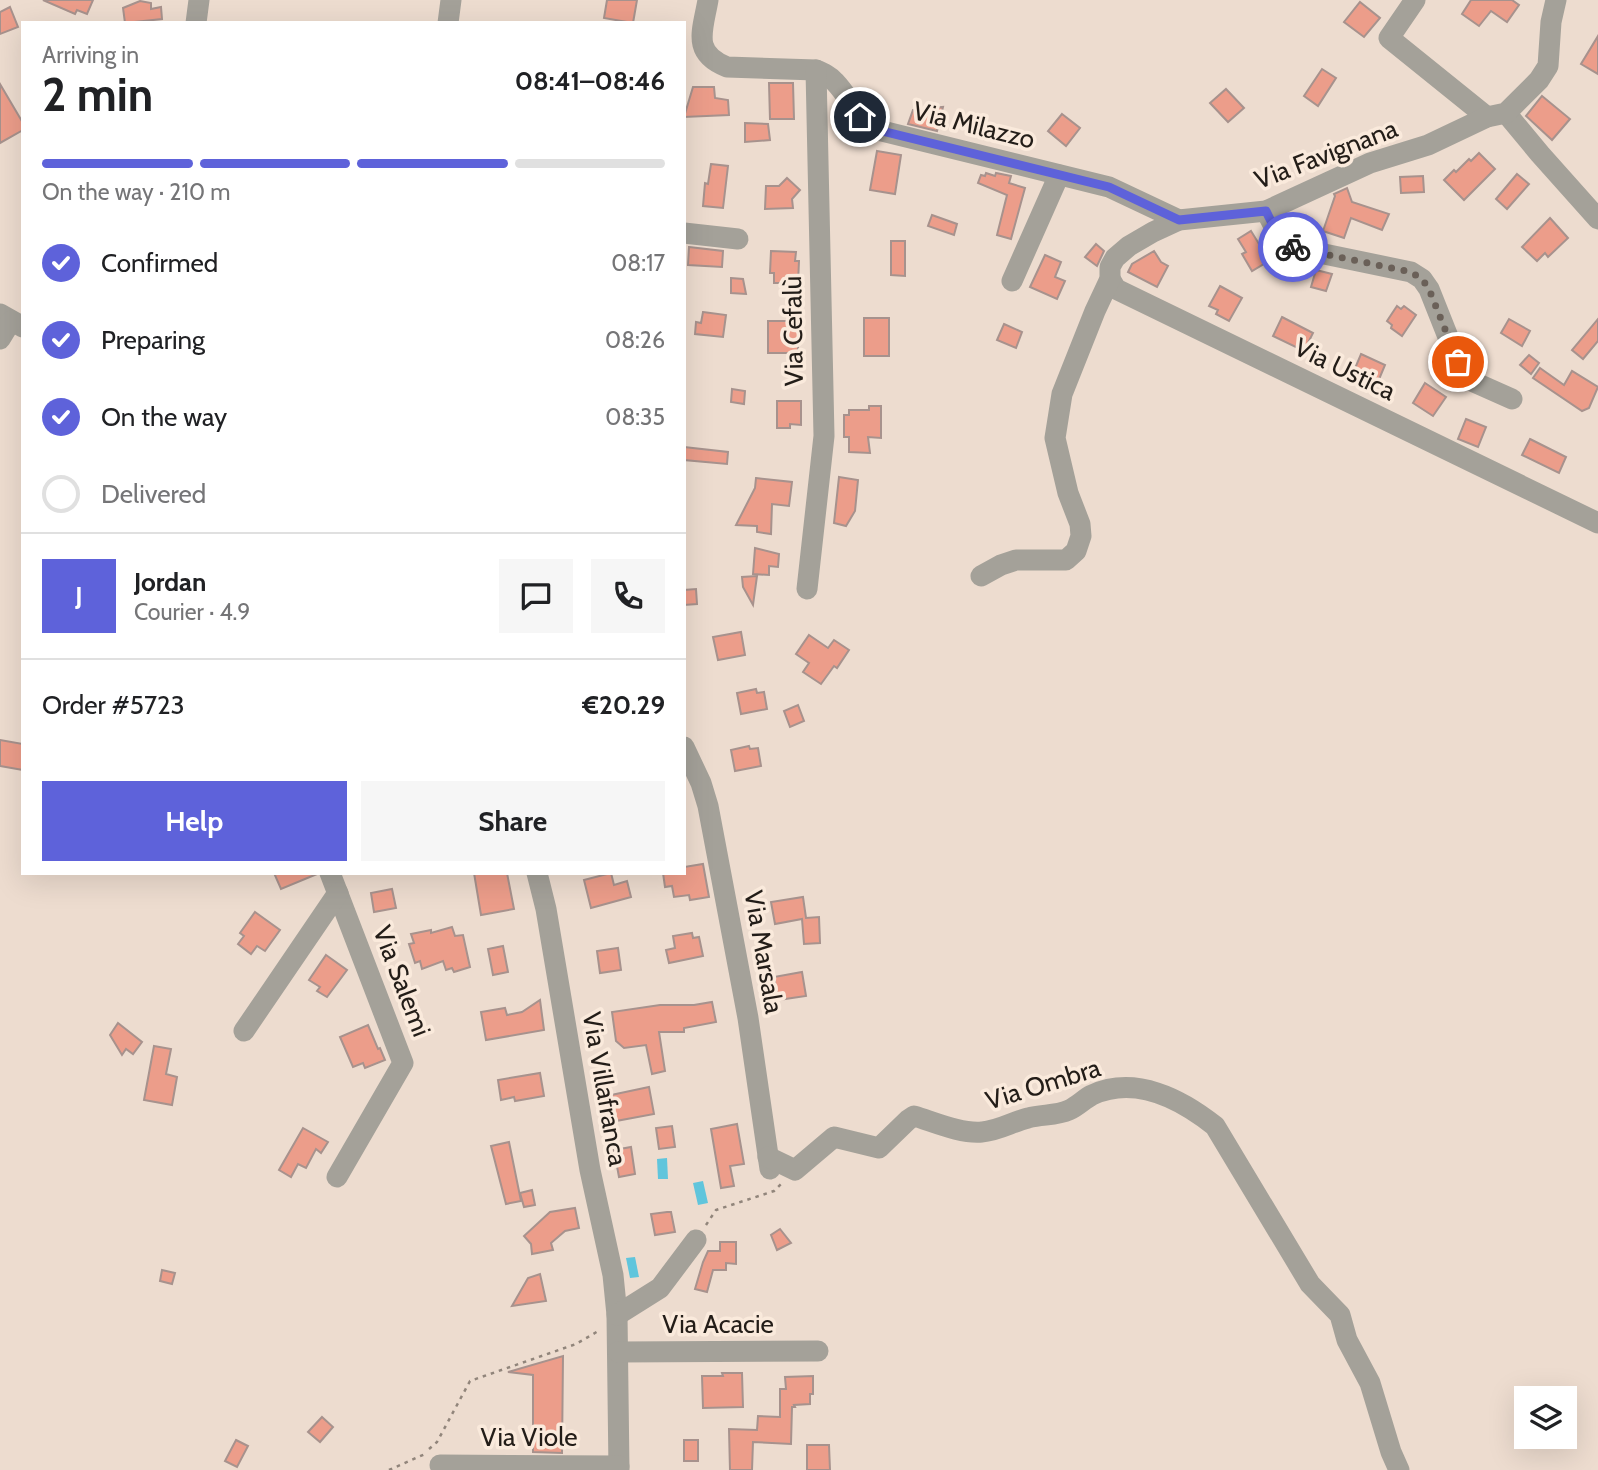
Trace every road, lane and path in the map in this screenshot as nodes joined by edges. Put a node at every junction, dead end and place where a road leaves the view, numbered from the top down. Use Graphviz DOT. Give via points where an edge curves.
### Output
graph roads {
  1 [pos="199,0"];
  2 [pos="451,0"];
  3 [pos="708,0"];
  4 [pos="1415,0"];
  5 [pos="1556,0"];
  6 [pos="197,21"];
  7 [pos="449,21"];
  8 [pos="816,70"];
  9 [pos="1496,115"];
  10 [pos="1059,175"];
  11 [pos="1266,211"];
  12 [pos="1598,219"];
  13 [pos="1179,220"];
  14 [pos="686,233"];
  15 [pos="738,239"];
  16 [pos="1110,279"];
  17 [pos="1012,281"];
  18 [pos="1512,399"];
  19 [pos="1598,523"];
  20 [pos="981,576"];
  21 [pos="807,589"];
  22 [pos="686,751"];
  23 [pos="538,875"];
  24 [pos="334,883"];
  25 [pos="244,1031"];
  26 [pos="795,1170"];
  27 [pos="337,1177"];
  28 [pos="696,1240"];
  29 [pos="617,1315"];
  30 [pos="818,1351"];
  31 [pos="618,1352"];
  32 [pos="440,1465"];
  33 [pos="619,1468"];
  34 [pos="389,1470"];
  35 [pos="1399,1470"];
  1 -- 6 [label="street"];
  2 -- 7 [label="street"];
  3 -- 8 [label="street" via="701,43 719,64"];
  4 -- 9 [label="street" via="1388,38"];
  5 -- 9 [label="street, Via Favignana" via="1548,66 1539,80"];
  8 -- 10 [label="street, Via Milazzo" via="835,82 870,126"];
  8 -- 21 [label="street, Via Cefalù" via="824,436"];
  9 -- 11 [label="street, Via Favignana" via="1428,145 1370,163"];
  9 -- 12 [label="street" via="1540,154"];
  10 -- 13 [label="street, Via Milazzo" via="1109,187"];
  10 -- 17 [label="street"];
  11 -- 13 [label="street, Via Favignana"];
  11 -- 18 [label="street" via="1288,245 1411,272 1422,279 1467,379"];
  13 -- 16 [label="street, Via Favignana" via="1115,258"];
  14 -- 15 [label="street"];
  16 -- 19 [label="street, Via Ustica" via="1116,289"];
  16 -- 20 [label="street, Via Favignana" via="1062,394 1055,438 1080,524 1076,551 1066,560 1016,560"];
  22 -- 26 [label="street, Via Marsala" via="708,806 748,1018 769,1164"];
  23 -- 29 [label="street, Via Villafranca"];
  24 -- 25 [label="street"];
  24 -- 27 [label="street, Via Salemi" via="403,1063"];
  26 -- 28 [label="path" via="774,1191 716,1210"];
  26 -- 35 [label="street, Via Ombra" via="834,1137 880,1148 914,1116 981,1132 1054,1115 1107,1091 1143,1089 1177,1101 1215,1126 1310,1284 1340,1315 1370,1383"];
  28 -- 29 [label="street" via="660,1288"];
  29 -- 31 [label="street, Via Villafranca"];
  29 -- 34 [label="path" via="576,1344 470,1381 437,1442 425,1454"];
  30 -- 31 [label="street, Via Acacie"];
  31 -- 33 [label="street, Via Villafranca"];
  32 -- 33 [label="street, Via Viole"];
}
